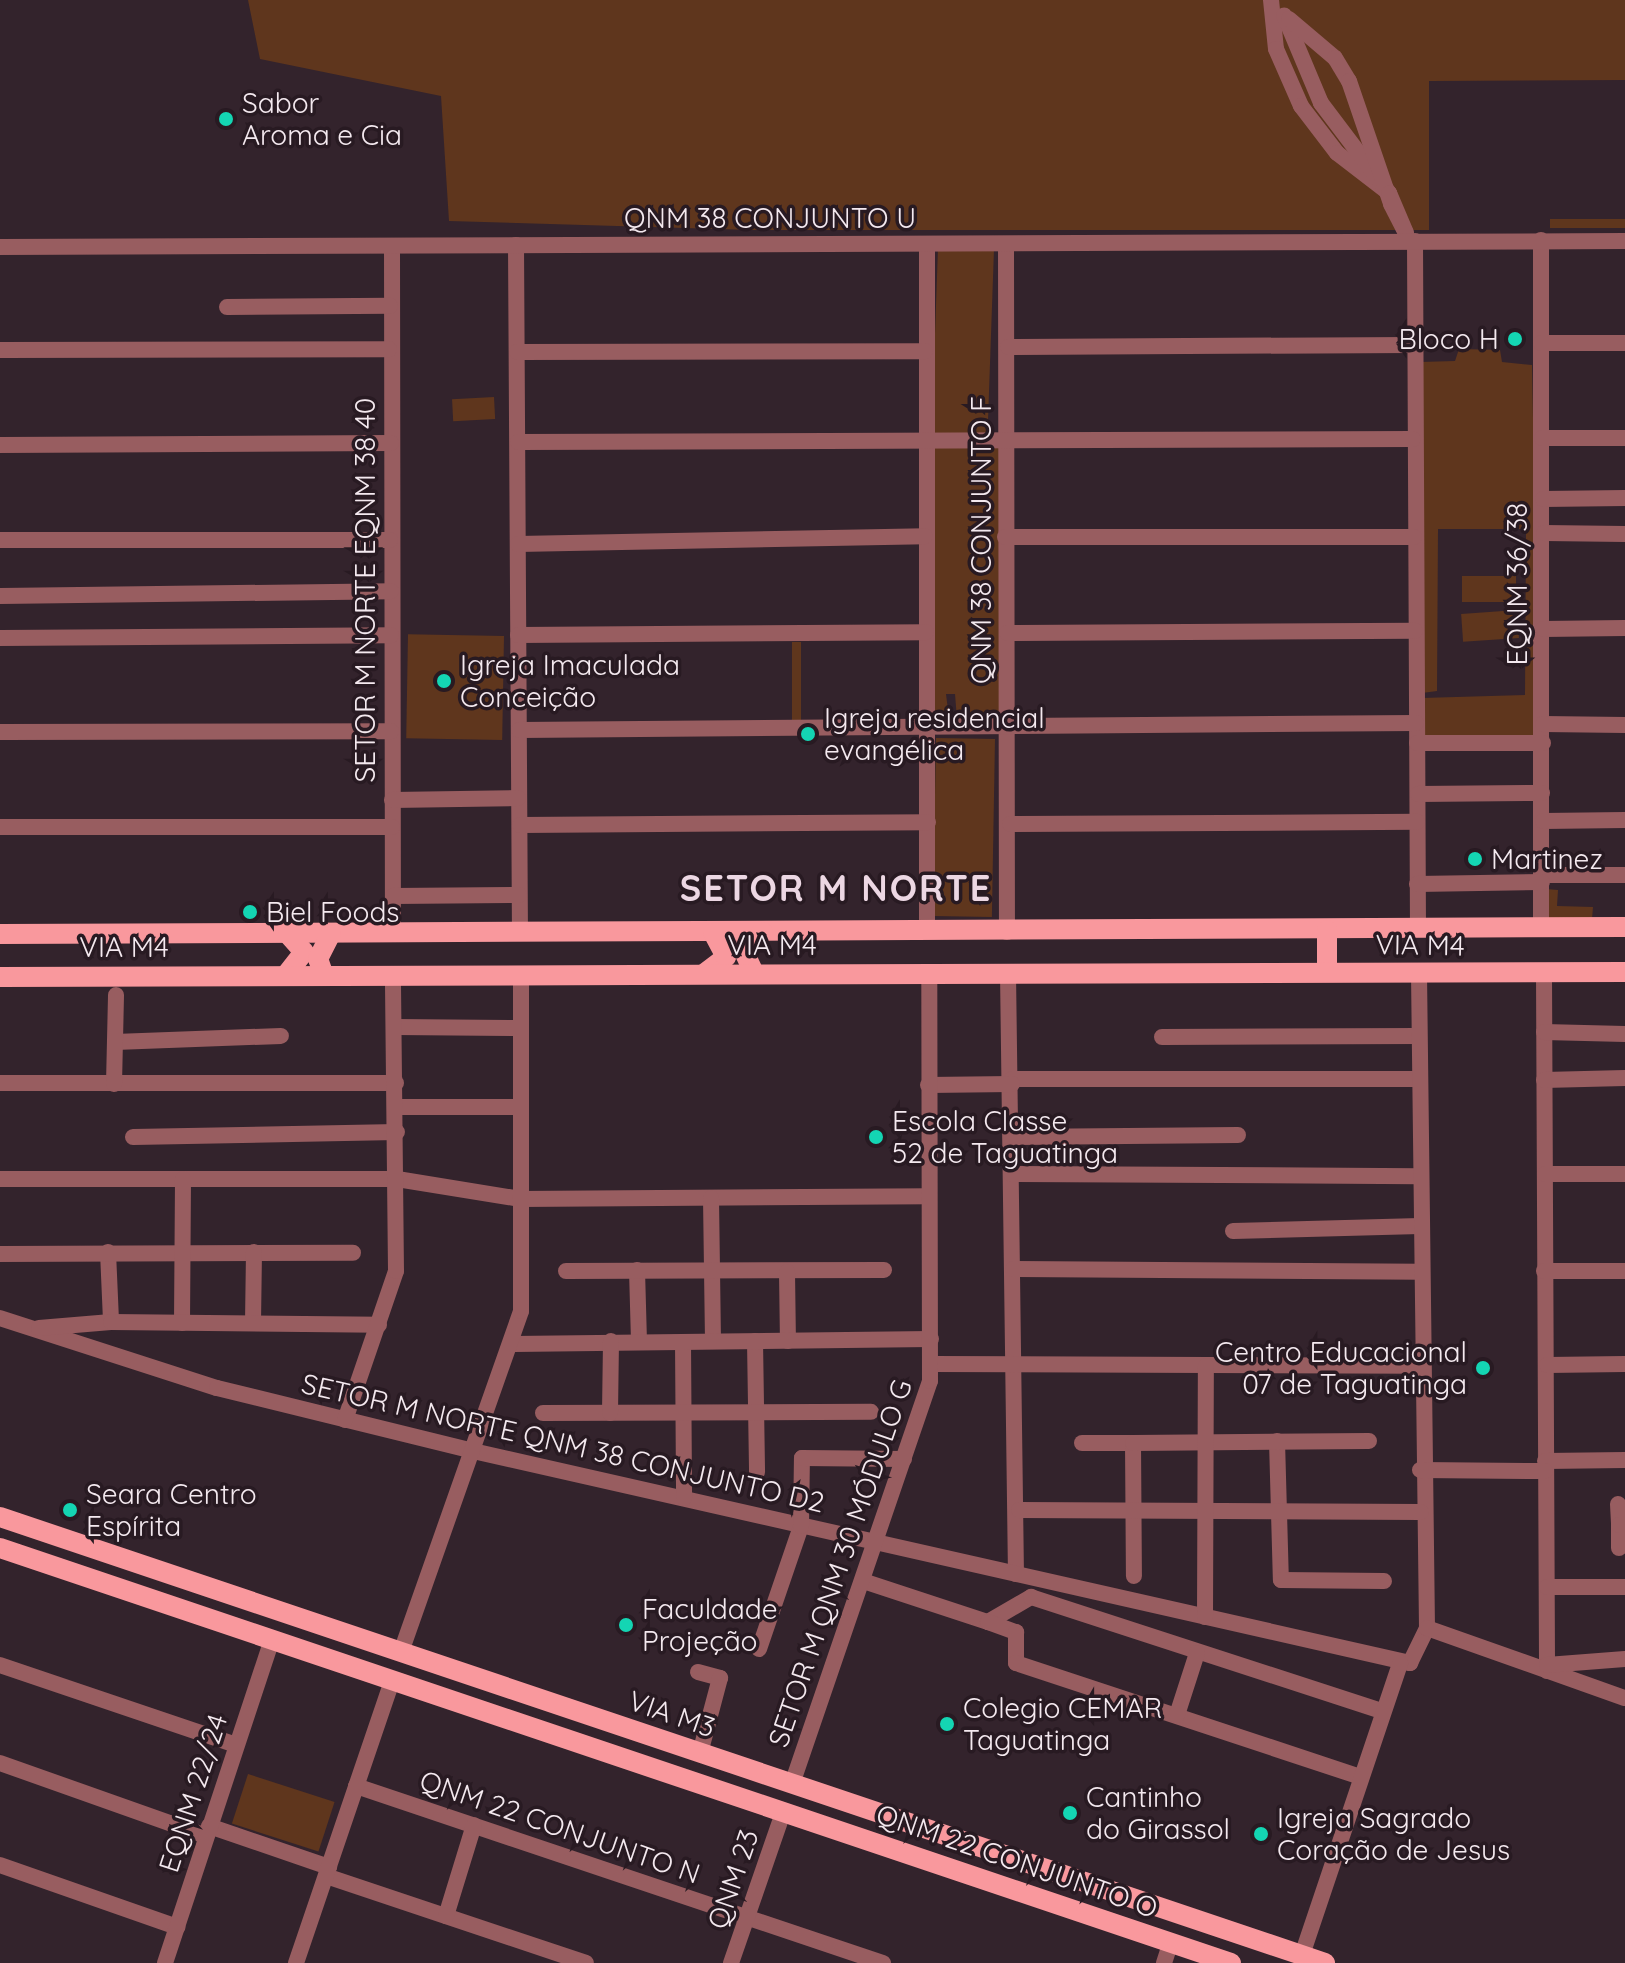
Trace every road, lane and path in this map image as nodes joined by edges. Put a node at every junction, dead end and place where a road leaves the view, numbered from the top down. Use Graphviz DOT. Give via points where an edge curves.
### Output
graph roads {
  1 [pos="1272,0"];
  2 [pos="1288,21"];
  3 [pos="1389,193"];
  4 [pos="1541,240"];
  5 [pos="1415,241"];
  6 [pos="1625,241"];
  7 [pos="927,244"];
  8 [pos="1006,244"];
  9 [pos="516,245"];
  10 [pos="392,246"];
  11 [pos="0,247"];
  12 [pos="390,306"];
  13 [pos="227,307"];
  14 [pos="1541,343"];
  15 [pos="1625,343"];
  16 [pos="1412,345"];
  17 [pos="1008,347"];
  18 [pos="389,349"];
  19 [pos="0,350"];
  20 [pos="925,351"];
  21 [pos="517,352"];
  22 [pos="1542,438"];
  23 [pos="1625,438"];
  24 [pos="1413,439"];
  25 [pos="925,441"];
  26 [pos="518,442"];
  27 [pos="1005,442"];
  28 [pos="391,443"];
  29 [pos="0,445"];
  30 [pos="1625,498"];
  31 [pos="1543,499"];
  32 [pos="1544,533"];
  33 [pos="1625,534"];
  34 [pos="925,536"];
  35 [pos="1005,537"];
  36 [pos="1414,537"];
  37 [pos="0,540"];
  38 [pos="390,540"];
  39 [pos="518,544"];
  40 [pos="391,591"];
  41 [pos="0,596"];
  42 [pos="1625,628"];
  43 [pos="1543,629"];
  44 [pos="1415,631"];
  45 [pos="926,632"];
  46 [pos="1007,633"];
  47 [pos="391,635"];
  48 [pos="518,635"];
  49 [pos="0,638"];
  50 [pos="1416,723"];
  51 [pos="1543,724"];
  52 [pos="1625,725"];
  53 [pos="926,726"];
  54 [pos="1007,728"];
  55 [pos="519,730"];
  56 [pos="391,731"];
  57 [pos="0,732"];
  58 [pos="1417,743"];
  59 [pos="1543,743"];
  60 [pos="1542,793"];
  61 [pos="1418,794"];
  62 [pos="518,798"];
  63 [pos="392,800"];
  64 [pos="1625,820"];
  65 [pos="1543,821"];
  66 [pos="928,822"];
  67 [pos="1417,822"];
  68 [pos="1010,824"];
  69 [pos="520,825"];
  70 [pos="0,827"];
  71 [pos="392,827"];
  72 [pos="1625,875"];
  73 [pos="1542,878"];
  74 [pos="1417,884"];
  75 [pos="519,895"];
  76 [pos="393,896"];
  77 [pos="1625,927"];
  78 [pos="1541,928"];
  79 [pos="1418,929"];
  80 [pos="1327,930"];
  81 [pos="927,931"];
  82 [pos="763,932"];
  83 [pos="1007,932"];
  84 [pos="520,933"];
  85 [pos="713,933"];
  86 [pos="288,934"];
  87 [pos="323,934"];
  88 [pos="393,934"];
  89 [pos="4,938"];
  90 [pos="4,971"];
  91 [pos="1327,971"];
  92 [pos="1625,972"];
  93 [pos="705,973"];
  94 [pos="754,973"];
  95 [pos="929,973"];
  96 [pos="1008,973"];
  97 [pos="1419,974"];
  98 [pos="1544,974"];
  99 [pos="286,975"];
  100 [pos="521,975"];
  101 [pos="324,976"];
  102 [pos="393,976"];
  103 [pos="116,995"];
  104 [pos="395,1027"];
  105 [pos="520,1028"];
  106 [pos="1544,1032"];
  107 [pos="1625,1034"];
  108 [pos="281,1036"];
  109 [pos="1419,1036"];
  110 [pos="1162,1037"];
  111 [pos="115,1042"];
  112 [pos="1625,1078"];
  113 [pos="1419,1079"];
  114 [pos="1544,1080"];
  115 [pos="1012,1082"];
  116 [pos="0,1083"];
  117 [pos="396,1083"];
  118 [pos="114,1084"];
  119 [pos="928,1085"];
  120 [pos="396,1107"];
  121 [pos="520,1107"];
  122 [pos="397,1132"];
  123 [pos="1238,1135"];
  124 [pos="133,1137"];
  125 [pos="1011,1137"];
  126 [pos="1011,1174"];
  127 [pos="1545,1174"];
  128 [pos="1625,1174"];
  129 [pos="1419,1176"];
  130 [pos="0,1179"];
  131 [pos="183,1179"];
  132 [pos="397,1179"];
  133 [pos="929,1196"];
  134 [pos="711,1198"];
  135 [pos="520,1199"];
  136 [pos="1420,1226"];
  137 [pos="1233,1231"];
  138 [pos="183,1251"];
  139 [pos="108,1252"];
  140 [pos="254,1252"];
  141 [pos="353,1253"];
  142 [pos="0,1254"];
  143 [pos="1013,1269"];
  144 [pos="637,1270"];
  145 [pos="884,1270"];
  146 [pos="566,1271"];
  147 [pos="711,1271"];
  148 [pos="1544,1271"];
  149 [pos="1625,1271"];
  150 [pos="787,1272"];
  151 [pos="1420,1272"];
  152 [pos="0,1318"];
  153 [pos="111,1322"];
  154 [pos="182,1323"];
  155 [pos="253,1323"];
  156 [pos="379,1325"];
  157 [pos="34,1329"];
  158 [pos="931,1339"];
  159 [pos="611,1341"];
  160 [pos="639,1341"];
  161 [pos="713,1341"];
  162 [pos="755,1341"];
  163 [pos="788,1341"];
  164 [pos="683,1342"];
  165 [pos="514,1344"];
  166 [pos="932,1364"];
  167 [pos="1625,1364"];
  168 [pos="1547,1365"];
  169 [pos="1206,1366"];
  170 [pos="1420,1366"];
  171 [pos="1013,1367"];
  172 [pos="871,1412"];
  173 [pos="543,1413"];
  174 [pos="610,1413"];
  175 [pos="684,1413"];
  176 [pos="756,1413"];
  177 [pos="345,1420"];
  178 [pos="1277,1441"];
  179 [pos="1369,1441"];
  180 [pos="1206,1442"];
  181 [pos="1082,1443"];
  182 [pos="1133,1443"];
  183 [pos="473,1451"];
  184 [pos="904,1459"];
  185 [pos="1625,1460"];
  186 [pos="1545,1466"];
  187 [pos="1420,1470"];
  188 [pos="757,1472"];
  189 [pos="684,1498"];
  190 [pos="1618,1504"];
  191 [pos="1019,1510"];
  192 [pos="1421,1512"];
  193 [pos="1134,1513"];
  194 [pos="1205,1514"];
  195 [pos="1279,1514"];
  196 [pos="5,1519"];
  197 [pos="1622,1525"];
  198 [pos="801,1526"];
  199 [pos="0,1541"];
  200 [pos="877,1543"];
  201 [pos="0,1548"];
  202 [pos="1619,1548"];
  203 [pos="1016,1574"];
  204 [pos="1134,1576"];
  205 [pos="863,1581"];
  206 [pos="1384,1581"];
  207 [pos="1547,1587"];
  208 [pos="1625,1587"];
  209 [pos="1031,1597"];
  210 [pos="167,1604"];
  211 [pos="264,1606"];
  212 [pos="1205,1617"];
  213 [pos="988,1622"];
  214 [pos="1427,1628"];
  215 [pos="1016,1632"];
  216 [pos="272,1639"];
  217 [pos="759,1649"];
  218 [pos="401,1652"];
  219 [pos="1197,1653"];
  220 [pos="1625,1659"];
  221 [pos="1400,1663"];
  222 [pos="0,1665"];
  223 [pos="1547,1668"];
  224 [pos="698,1672"];
  225 [pos="396,1682"];
  226 [pos="511,1689"];
  227 [pos="1625,1698"];
  228 [pos="1382,1711"];
  229 [pos="1177,1715"];
  230 [pos="236,1745"];
  231 [pos="700,1753"];
  232 [pos="0,1763"];
  233 [pos="665,1772"];
  234 [pos="761,1774"];
  235 [pos="1361,1777"];
  236 [pos="792,1784"];
  237 [pos="356,1786"];
  238 [pos="783,1813"];
  239 [pos="809,1820"];
  240 [pos="907,1822"];
  241 [pos="474,1825"];
  242 [pos="208,1831"];
  243 [pos="0,1865"];
  244 [pos="327,1871"];
  245 [pos="1147,1903"];
  246 [pos="1063,1905"];
  247 [pos="446,1916"];
  248 [pos="747,1917"];
  249 [pos="177,1927"];
  250 [pos="1171,1942"];
  251 [pos="1302,1955"];
  252 [pos="165,1963"];
  253 [pos="296,1963"];
  254 [pos="586,1963"];
  255 [pos="731,1963"];
  256 [pos="883,1963"];
  257 [pos="1164,1963"];
  258 [pos="1231,1963"];
  259 [pos="1325,1963"];
  1 -- 2 [label="street"];
  1 -- 3 [label="street" via="1276,49 1316,131"];
  2 -- 3 [label="street" via="1321,103"];
  2 -- 3 [label="street" via="1342,69"];
  4 -- 5 [label="street, QNM 38 CONJUNTO U"];
  4 -- 6 [label="street, QNM 38 CONJUNTO U"];
  4 -- 14 [label="street, EQNM 36/38"];
  5 -- 8 [label="street, QNM 38 CONJUNTO U"];
  5 -- 16 [label="street"];
  7 -- 8 [label="street, QNM 38 CONJUNTO U"];
  7 -- 9 [label="street, QNM 38 CONJUNTO U"];
  7 -- 20 [label="street"];
  8 -- 17 [label="street, QNM 38 CONJUNTO F"];
  9 -- 10 [label="street, QNM 38 CONJUNTO U"];
  9 -- 21 [label="street"];
  10 -- 11 [label="street, QNM 38 CONJUNTO U"];
  10 -- 12 [label="street, SETOR M NORTE EQNM 38 40"];
  12 -- 13 [label="street"];
  12 -- 18 [label="street, SETOR M NORTE EQNM 38 40"];
  14 -- 15 [label="street"];
  14 -- 22 [label="street, EQNM 36/38"];
  16 -- 17 [label="street"];
  16 -- 24 [label="street"];
  17 -- 27 [label="street, QNM 38 CONJUNTO F"];
  18 -- 19 [label="street"];
  18 -- 28 [label="street, SETOR M NORTE EQNM 38 40"];
  20 -- 21 [label="street"];
  20 -- 25 [label="street"];
  21 -- 26 [label="street"];
  22 -- 23 [label="street"];
  22 -- 31 [label="street, EQNM 36/38"];
  24 -- 27 [label="street"];
  24 -- 36 [label="street"];
  25 -- 26 [label="street"];
  25 -- 27 [label="street"];
  25 -- 34 [label="street"];
  26 -- 39 [label="street"];
  27 -- 35 [label="street, QNM 38 CONJUNTO F"];
  28 -- 29 [label="street"];
  28 -- 38 [label="street, SETOR M NORTE EQNM 38 40"];
  30 -- 31 [label="street"];
  31 -- 32 [label="street, EQNM 36/38"];
  32 -- 33 [label="street"];
  32 -- 43 [label="street, EQNM 36/38"];
  34 -- 39 [label="street"];
  34 -- 45 [label="street"];
  35 -- 36 [label="street"];
  35 -- 46 [label="street, QNM 38 CONJUNTO F"];
  36 -- 44 [label="street"];
  37 -- 38 [label="street"];
  38 -- 40 [label="street, SETOR M NORTE EQNM 38 40"];
  39 -- 48 [label="street"];
  40 -- 41 [label="street"];
  40 -- 47 [label="street, SETOR M NORTE EQNM 38 40"];
  42 -- 43 [label="street"];
  43 -- 51 [label="street, EQNM 36/38"];
  44 -- 46 [label="street"];
  44 -- 50 [label="street"];
  45 -- 48 [label="street"];
  45 -- 53 [label="street"];
  46 -- 54 [label="street, QNM 38 CONJUNTO F"];
  47 -- 49 [label="street"];
  47 -- 56 [label="street, SETOR M NORTE EQNM 38 40"];
  48 -- 55 [label="street"];
  50 -- 54 [label="street"];
  50 -- 58 [label="street"];
  51 -- 52 [label="street"];
  51 -- 59 [label="street, EQNM 36/38"];
  53 -- 54 [label="street"];
  53 -- 55 [label="street"];
  53 -- 66 [label="street"];
  54 -- 68 [label="street, QNM 38 CONJUNTO F"];
  55 -- 62 [label="street"];
  56 -- 57 [label="street"];
  56 -- 63 [label="street, SETOR M NORTE EQNM 38 40"];
  58 -- 59 [label="street"];
  58 -- 61 [label="street"];
  59 -- 60 [label="street, EQNM 36/38"];
  60 -- 61 [label="street"];
  60 -- 65 [label="street, EQNM 36/38"];
  61 -- 67 [label="street"];
  62 -- 63 [label="street"];
  62 -- 69 [label="street"];
  63 -- 71 [label="street, SETOR M NORTE EQNM 38 40"];
  64 -- 65 [label="street"];
  65 -- 73 [label="street, EQNM 36/38"];
  66 -- 69 [label="street"];
  66 -- 81 [label="street"];
  67 -- 68 [label="street"];
  67 -- 74 [label="street"];
  68 -- 83 [label="street, QNM 38 CONJUNTO F"];
  69 -- 75 [label="street"];
  70 -- 71 [label="street"];
  71 -- 76 [label="street, SETOR M NORTE EQNM 38 40"];
  72 -- 73 [label="street"];
  73 -- 74 [label="street"];
  73 -- 78 [label="street, EQNM 36/38"];
  74 -- 79 [label="street"];
  75 -- 76 [label="street"];
  75 -- 84 [label="street"];
  76 -- 88 [label="street, SETOR M NORTE EQNM 38 40"];
  77 -- 78 [label="main road, VIA M4"];
  78 -- 79 [label="main road, VIA M4"];
  79 -- 80 [label="main road, VIA M4"];
  80 -- 83 [label="main road, VIA M4"];
  80 -- 91 [label="main road"];
  81 -- 82 [label="main road, VIA M4"];
  81 -- 83 [label="main road, VIA M4"];
  82 -- 85 [label="main road, VIA M4"];
  82 -- 94 [label="main road" via="743,949"];
  84 -- 85 [label="main road, VIA M4"];
  84 -- 88 [label="main road, VIA M4"];
  85 -- 93 [label="main road" via="726,957"];
  86 -- 87 [label="main road, VIA M4"];
  86 -- 89 [label="main road, VIA M4"];
  86 -- 99 [label="main road" via="304,952"];
  87 -- 88 [label="main road, VIA M4"];
  87 -- 101 [label="main road" via="318,959"];
  90 -- 99 [label="main road, VIA M4"];
  91 -- 96 [label="main road, VIA M4"];
  91 -- 97 [label="main road, VIA M4"];
  92 -- 98 [label="main road, VIA M4"];
  93 -- 94 [label="main road, VIA M4"];
  93 -- 100 [label="main road, VIA M4"];
  94 -- 95 [label="main road, VIA M4"];
  95 -- 96 [label="main road, VIA M4"];
  95 -- 119 [label="street, SETOR M QNM 30 MÓDULO G"];
  96 -- 115 [label="street"];
  97 -- 98 [label="main road, VIA M4"];
  97 -- 109 [label="street"];
  98 -- 106 [label="street"];
  99 -- 101 [label="main road, VIA M4"];
  100 -- 102 [label="main road, VIA M4"];
  100 -- 105 [label="street"];
  101 -- 102 [label="main road, VIA M4"];
  102 -- 104 [label="street"];
  103 -- 111 [label="street"];
  104 -- 105 [label="street"];
  104 -- 117 [label="street"];
  105 -- 121 [label="street"];
  106 -- 107 [label="street"];
  106 -- 114 [label="street"];
  108 -- 111 [label="street"];
  109 -- 110 [label="street"];
  109 -- 113 [label="street"];
  111 -- 118 [label="street"];
  112 -- 114 [label="street"];
  113 -- 115 [label="street"];
  113 -- 129 [label="street"];
  114 -- 127 [label="street"];
  115 -- 119 [label="street"];
  115 -- 125 [label="street"];
  116 -- 118 [label="street"];
  117 -- 118 [label="street"];
  117 -- 120 [label="street"];
  119 -- 133 [label="street, SETOR M QNM 30 MÓDULO G"];
  120 -- 121 [label="street"];
  120 -- 122 [label="street"];
  121 -- 135 [label="street"];
  122 -- 124 [label="street"];
  122 -- 132 [label="street"];
  123 -- 125 [label="street"];
  125 -- 126 [label="street"];
  126 -- 129 [label="street"];
  126 -- 143 [label="street"];
  127 -- 128 [label="street"];
  127 -- 148 [label="street"];
  129 -- 136 [label="street"];
  130 -- 131 [label="street"];
  131 -- 132 [label="street"];
  131 -- 138 [label="street"];
  132 -- 135 [label="street"];
  132 -- 156 [label="street" via="396,1271"];
  133 -- 134 [label="street"];
  133 -- 158 [label="street, SETOR M QNM 30 MÓDULO G"];
  134 -- 135 [label="street"];
  134 -- 147 [label="street"];
  135 -- 165 [label="street" via="523,1302"];
  136 -- 137 [label="street"];
  136 -- 151 [label="street"];
  138 -- 139 [label="street"];
  138 -- 140 [label="street"];
  138 -- 154 [label="street"];
  139 -- 142 [label="street"];
  139 -- 153 [label="street"];
  140 -- 141 [label="street"];
  140 -- 155 [label="street"];
  143 -- 151 [label="street"];
  143 -- 171 [label="street"];
  144 -- 146 [label="street"];
  144 -- 147 [label="street"];
  144 -- 160 [label="street"];
  145 -- 150 [label="street"];
  147 -- 150 [label="street"];
  147 -- 161 [label="street"];
  148 -- 149 [label="street"];
  148 -- 168 [label="street"];
  150 -- 163 [label="street"];
  151 -- 170 [label="street"];
  152 -- 157 [label="street, SETOR M NORTE QNM 38 CONJUNTO D2"];
  153 -- 154 [label="street"];
  153 -- 157 [label="street"];
  154 -- 155 [label="street"];
  155 -- 156 [label="street"];
  156 -- 177 [label="street"];
  157 -- 177 [label="street, SETOR M NORTE QNM 38 CONJUNTO D2"];
  158 -- 163 [label="street"];
  158 -- 166 [label="street, SETOR M QNM 30 MÓDULO G"];
  159 -- 160 [label="street"];
  159 -- 165 [label="street"];
  159 -- 174 [label="street"];
  160 -- 164 [label="street"];
  161 -- 162 [label="street"];
  161 -- 164 [label="street"];
  162 -- 163 [label="street"];
  162 -- 176 [label="street"];
  164 -- 175 [label="street"];
  165 -- 183 [label="street"];
  166 -- 171 [label="street"];
  166 -- 184 [label="street, SETOR M QNM 30 MÓDULO G"];
  167 -- 168 [label="street"];
  168 -- 186 [label="street"];
  169 -- 170 [label="street"];
  169 -- 171 [label="street"];
  169 -- 180 [label="street"];
  170 -- 187 [label="street"];
  171 -- 191 [label="street"];
  172 -- 176 [label="street"];
  173 -- 174 [label="street"];
  174 -- 175 [label="street"];
  175 -- 176 [label="street"];
  175 -- 189 [label="street"];
  176 -- 188 [label="street"];
  177 -- 183 [label="street, SETOR M NORTE QNM 38 CONJUNTO D2"];
  178 -- 179 [label="street"];
  178 -- 180 [label="street"];
  178 -- 195 [label="street"];
  180 -- 182 [label="street"];
  180 -- 194 [label="street"];
  181 -- 182 [label="street"];
  182 -- 193 [label="street"];
  183 -- 189 [label="street, SETOR M NORTE QNM 38 CONJUNTO D2"];
  183 -- 218 [label="street"];
  184 -- 198 [label="street" via="802,1458"];
  184 -- 200 [label="street, SETOR M QNM 30 MÓDULO G"];
  185 -- 186 [label="street"];
  186 -- 187 [label="street"];
  186 -- 207 [label="street"];
  187 -- 192 [label="street"];
  189 -- 198 [label="street, SETOR M NORTE QNM 38 CONJUNTO D2"];
  190 -- 197 [label="street"];
  191 -- 193 [label="street"];
  191 -- 203 [label="street"];
  192 -- 195 [label="street"];
  192 -- 214 [label="street"];
  193 -- 194 [label="street"];
  193 -- 204 [label="street"];
  194 -- 195 [label="street"];
  194 -- 212 [label="street"];
  195 -- 206 [label="street" via="1281,1580"];
  196 -- 199 [label="main road" via="13,1537"];
  196 -- 211 [label="main road, VIA M3"];
  197 -- 202 [label="street"];
  198 -- 200 [label="street, SETOR M NORTE QNM 38 CONJUNTO D2"];
  198 -- 217 [label="street"];
  200 -- 203 [label="street, SETOR M NORTE QNM 38 CONJUNTO D2"];
  200 -- 205 [label="street, SETOR M QNM 30 MÓDULO G"];
  201 -- 210 [label="main road"];
  203 -- 212 [label="street, SETOR M NORTE QNM 38 CONJUNTO D2"];
  205 -- 213 [label="street"];
  205 -- 236 [label="street, SETOR M QNM 30 MÓDULO G"];
  207 -- 208 [label="street"];
  207 -- 223 [label="street"];
  209 -- 213 [label="street"];
  209 -- 215 [label="street"];
  209 -- 219 [label="street"];
  210 -- 211 [label="main road" via="162,1591 173,1584"];
  210 -- 216 [label="main road"];
  211 -- 218 [label="main road, VIA M3"];
  212 -- 221 [label="street, SETOR M NORTE QNM 38 CONJUNTO D2"];
  213 -- 215 [label="street"];
  214 -- 221 [label="street" via="1417,1658"];
  214 -- 223 [label="street"];
  215 -- 229 [label="street" via="1016,1663"];
  216 -- 225 [label="main road"];
  216 -- 230 [label="street, EQNM 22/24"];
  218 -- 226 [label="main road, VIA M3"];
  219 -- 228 [label="street"];
  219 -- 229 [label="street"];
  220 -- 223 [label="street"];
  221 -- 228 [label="street"];
  222 -- 230 [label="street"];
  223 -- 227 [label="street"];
  224 -- 231 [label="street" via="720,1678"];
  225 -- 226 [label="main road" via="503,1709 514,1702"];
  225 -- 233 [label="main road, QNM 22 CONJUNTO O"];
  225 -- 237 [label="street"];
  226 -- 231 [label="main road, VIA M3"];
  228 -- 235 [label="street"];
  229 -- 235 [label="street"];
  230 -- 242 [label="street, EQNM 22/24"];
  231 -- 234 [label="main road, VIA M3"];
  232 -- 242 [label="street"];
  233 -- 234 [label="main road" via="661,1757 670,1751"];
  233 -- 238 [label="main road, QNM 22 CONJUNTO O"];
  234 -- 236 [label="main road, VIA M3"];
  235 -- 251 [label="street"];
  236 -- 240 [label="main road, VIA M3"];
  237 -- 241 [label="street, QNM 22 CONJUNTO N"];
  237 -- 244 [label="street"];
  238 -- 239 [label="main road, QNM 22 CONJUNTO O"];
  238 -- 248 [label="street, QNM 23"];
  239 -- 240 [label="main road" via="902,1843 912,1836"];
  239 -- 246 [label="main road, QNM 22 CONJUNTO O"];
  240 -- 245 [label="main road, VIA M3"];
  241 -- 247 [label="street"];
  241 -- 248 [label="street, QNM 22 CONJUNTO N"];
  242 -- 244 [label="street"];
  242 -- 249 [label="street, EQNM 22/24"];
  243 -- 249 [label="street"];
  244 -- 247 [label="street"];
  244 -- 253 [label="street"];
  245 -- 246 [label="main road" via="1067,1884 1057,1892"];
  245 -- 251 [label="main road, VIA M3"];
  246 -- 250 [label="main road, QNM 22 CONJUNTO O"];
  247 -- 254 [label="street"];
  248 -- 255 [label="street, QNM 23"];
  248 -- 256 [label="street, QNM 22 CONJUNTO N"];
  249 -- 252 [label="street, EQNM 22/24"];
  250 -- 257 [label="street"];
  250 -- 258 [label="main road, QNM 22 CONJUNTO O"];
  251 -- 259 [label="main road, VIA M3"];
}
